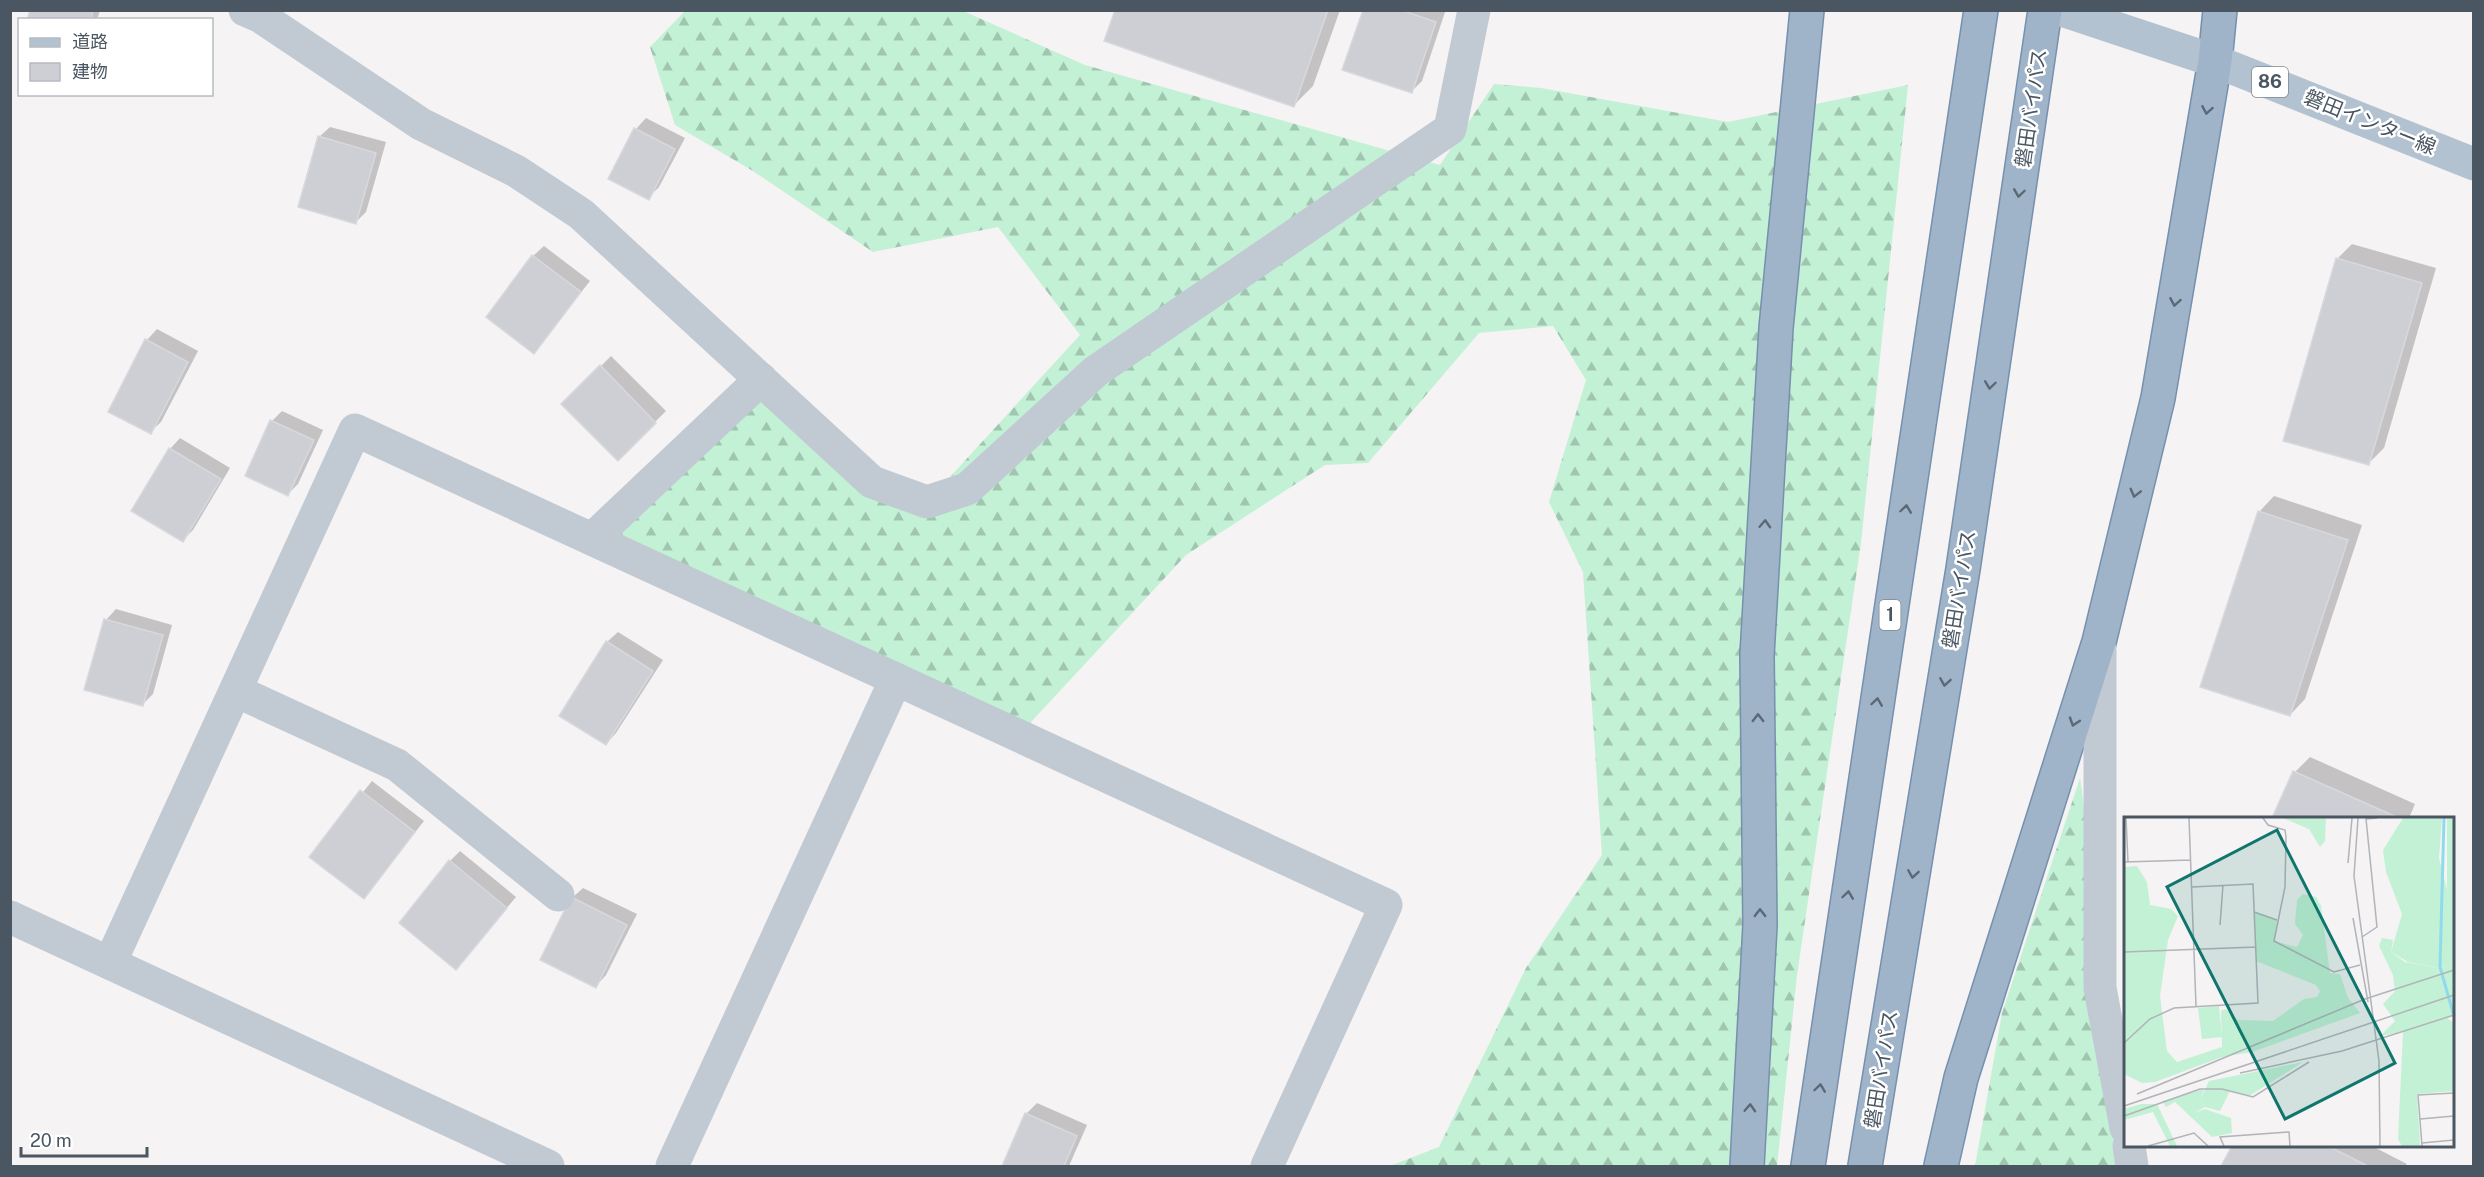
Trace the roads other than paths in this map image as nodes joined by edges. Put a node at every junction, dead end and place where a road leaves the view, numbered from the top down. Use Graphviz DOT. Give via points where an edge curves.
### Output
graph roads {
  1 [pos="245,10"];
  2 [pos="1474,10"];
  3 [pos="1807,10"];
  4 [pos="1981,10"];
  5 [pos="2045,10"];
  6 [pos="2062,10"];
  7 [pos="2220,10"];
  8 [pos="2216,61"];
  9 [pos="2474,164"];
  10 [pos="760,379"];
  11 [pos="591,539"];
  12 [pos="2100,642"];
  13 [pos="896,679"];
  14 [pos="236,691"];
  15 [pos="558,895"];
  16 [pos="10,917"];
  17 [pos="110,963"];
  18 [pos="2124,1117"];
  19 [pos="2129,1147"];
  20 [pos="548,1167"];
  21 [pos="672,1167"];
  22 [pos="1267,1167"];
  23 [pos="1746,1167"];
  24 [pos="1808,1167"];
  25 [pos="1865,1167"];
  26 [pos="1941,1167"];
  27 [pos="2132,1167"];
  1 -- 10 [label="street" via="421,124 516,171 581,214"];
  2 -- 10 [label="street" via="1450,129 1096,371 967,489 927,502 872,482"];
  23 -- 3 [label="highway, one-way" via="1760,925 1758,643 1776,328"];
  24 -- 4 [label="highway, 1, one-way"];
  5 -- 25 [label="highway, 磐田バイパス, one-way" via="1963,569"];
  6 -- 8 [label="main road, 磐田インター線 / 86"];
  7 -- 8 [label="highway"];
  8 -- 9 [label="main road, 磐田インター線 / 86"];
  8 -- 12 [label="highway, one-way" via="2158,398"];
  10 -- 11 [label="street"];
  11 -- 13 [label="street"];
  11 -- 14 [label="street" via="355,430"];
  12 -- 18 [label="street" via="2100,988"];
  12 -- 26 [label="highway, one-way" via="1961,1078"];
  13 -- 21 [label="street"];
  13 -- 22 [label="street" via="1386,905"];
  14 -- 15 [label="street" via="398,765"];
  14 -- 17 [label="street"];
  16 -- 17 [label="street"];
  17 -- 20 [label="street"];
  19 -- 27 [label="street"];
}
